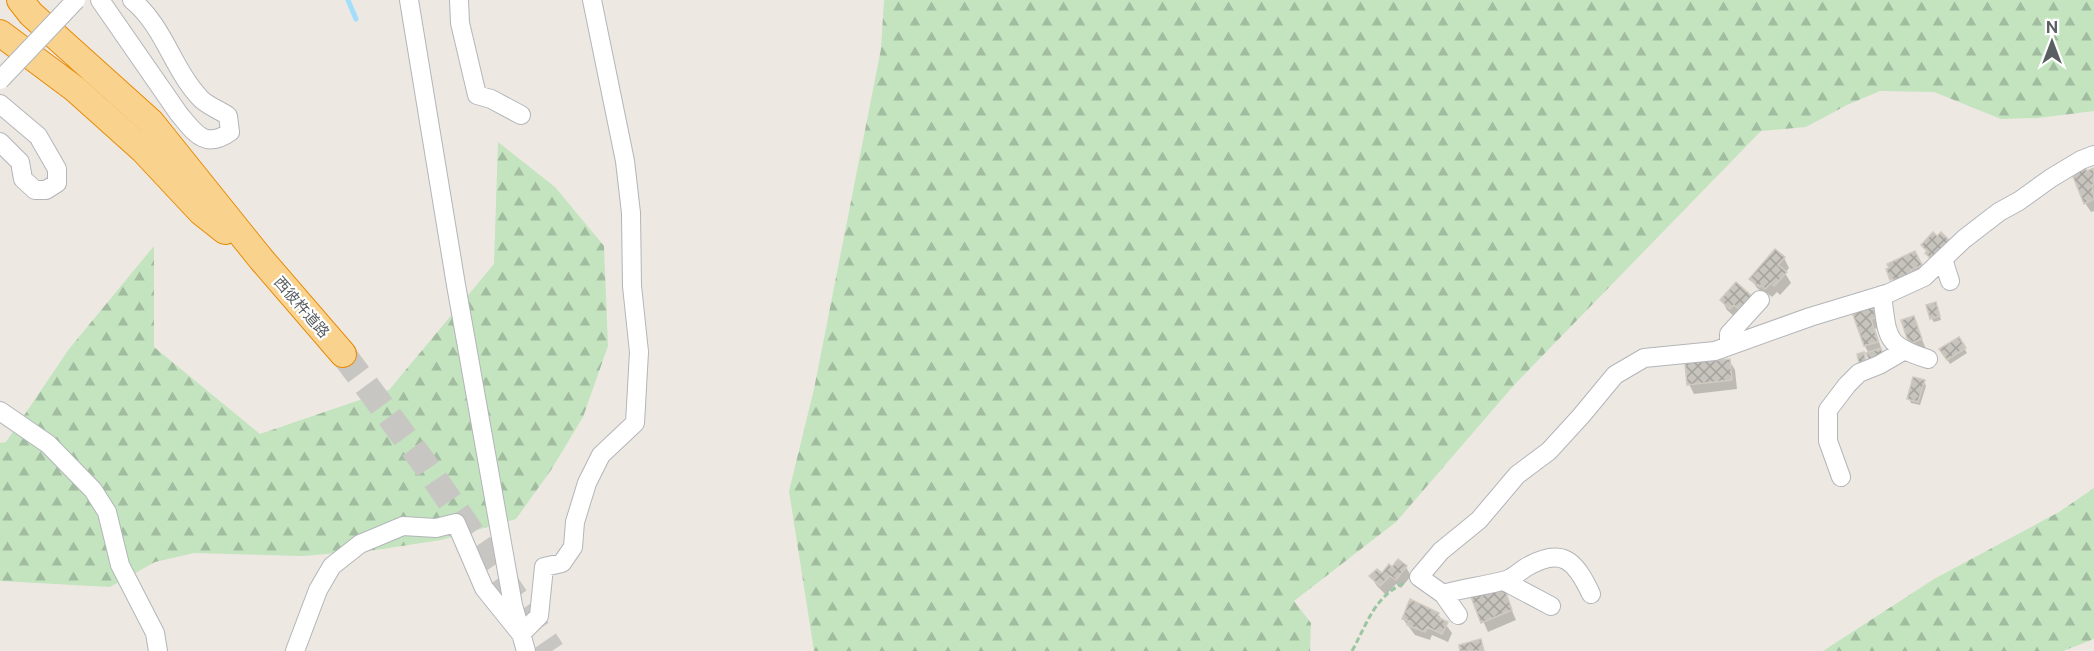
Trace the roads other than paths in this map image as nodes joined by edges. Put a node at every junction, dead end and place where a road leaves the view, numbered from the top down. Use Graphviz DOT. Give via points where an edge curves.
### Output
graph roads {
  1 [pos="20,0"];
  2 [pos="76,0"];
  3 [pos="100,0"];
  4 [pos="409,0"];
  5 [pos="459,0"];
  6 [pos="592,0"];
  7 [pos="136,2"];
  8 [pos="0,33"];
  9 [pos="0,80"];
  10 [pos="0,104"];
  11 [pos="521,115"];
  12 [pos="0,142"];
  13 [pos="2094,155"];
  14 [pos="261,259"];
  15 [pos="1943,259"];
  16 [pos="1950,281"];
  17 [pos="1882,295"];
  18 [pos="1760,300"];
  19 [pos="1729,346"];
  20 [pos="1903,351"];
  21 [pos="343,354"];
  22 [pos="1928,359"];
  23 [pos="0,411"];
  24 [pos="1841,477"];
  25 [pos="1504,581"];
  26 [pos="1443,594"];
  27 [pos="1591,594"];
  28 [pos="1551,606"];
  29 [pos="1458,615"];
  30 [pos="524,642"];
  31 [pos="158,651"];
  32 [pos="295,651"];
  1 -- 14 [label="highway" via="151,122"];
  2 -- 9 [label="street, bridge"];
  3 -- 7 [label="street" via="179,114 205,140 220,139 230,132 228,116 202,101"];
  4 -- 30 [label="street" via="513,605"];
  5 -- 11 [label="street" via="460,23 477,95"];
  6 -- 30 [label="street" via="625,161 631,213 632,286 639,352 635,423 601,455 575,522 573,547 562,563 544,567 539,616"];
  8 -- 14 [label="highway" via="75,89 143,150 201,212"];
  10 -- 12 [label="street" via="38,136 57,169 57,183 46,190 35,190 23,179 20,162"];
  13 -- 15 [label="street" via="1999,212"];
  14 -- 21 [label="highway, 西彼杵道路"];
  15 -- 16 [label="street"];
  15 -- 17 [label="street" via="1924,277"];
  17 -- 19 [label="street"];
  17 -- 20 [label="street" via="1890,338"];
  18 -- 19 [label="street" via="1729,334"];
  19 -- 26 [label="street" via="1644,358 1615,375 1549,451 1517,475 1479,520 1442,551 1419,577"];
  20 -- 22 [label="street"];
  20 -- 24 [label="street" via="1859,374 1828,410 1828,441"];
  23 -- 31 [label="street" via="48,444 93,490 107,512 120,565 155,633"];
  25 -- 26 [label="street"];
  25 -- 27 [label="street" via="1544,558 1561,557 1580,572"];
  25 -- 28 [label="street"];
  26 -- 29 [label="street"];
  30 -- 32 [label="street" via="484,588 456,523 436,528 403,526 360,544 332,566 318,590"];
}
